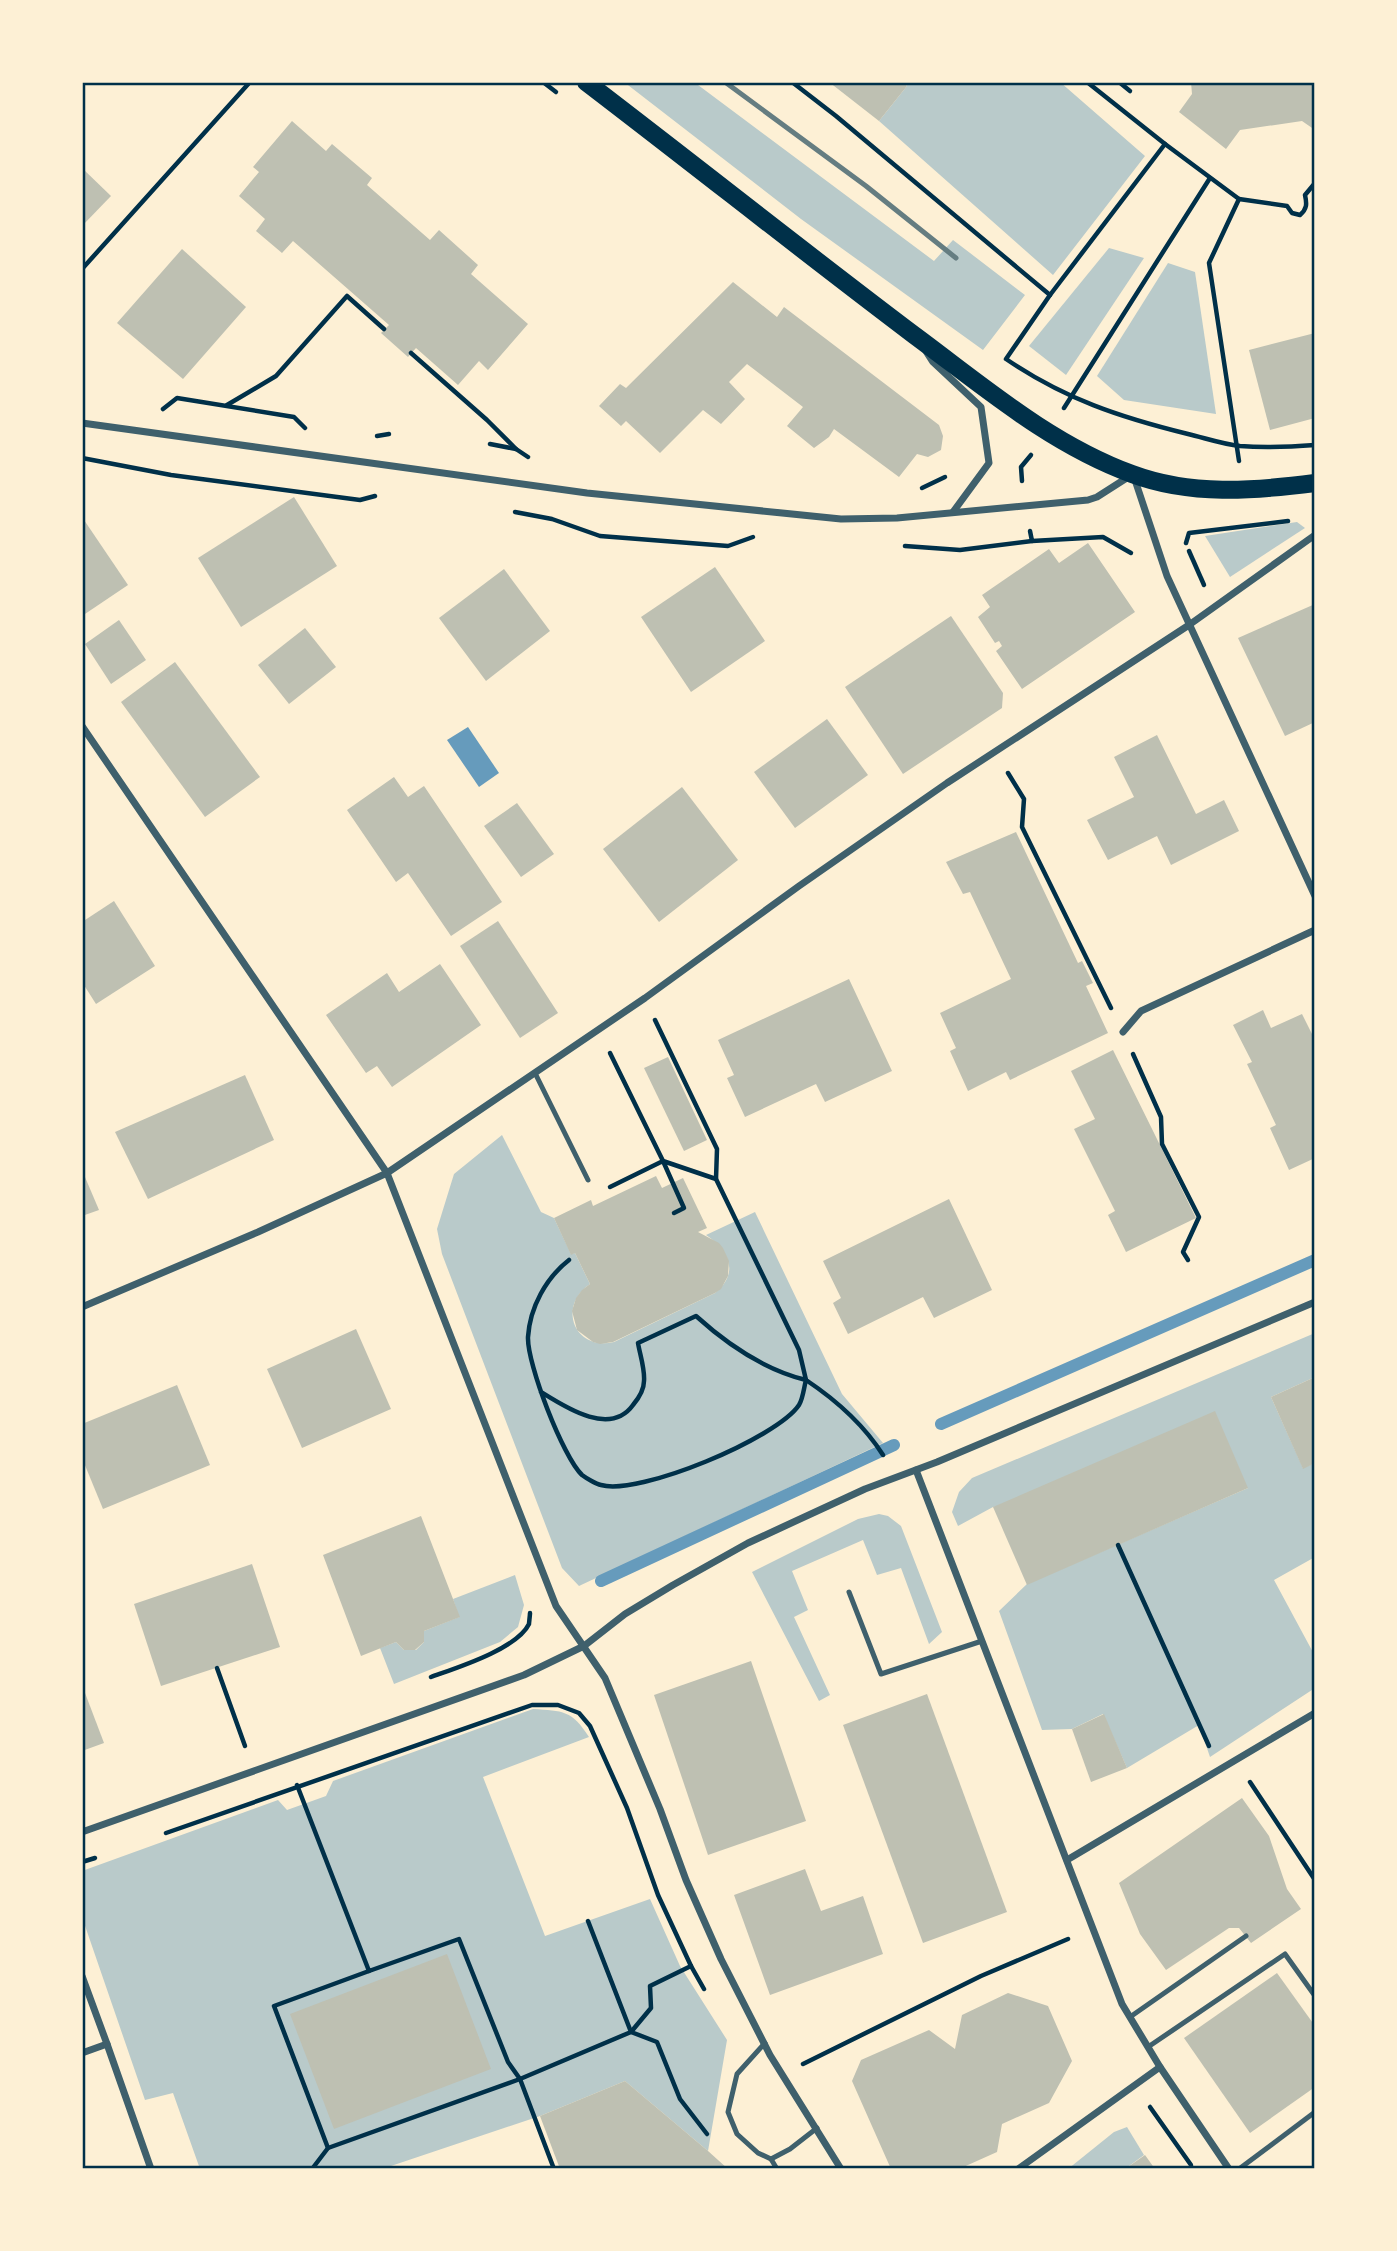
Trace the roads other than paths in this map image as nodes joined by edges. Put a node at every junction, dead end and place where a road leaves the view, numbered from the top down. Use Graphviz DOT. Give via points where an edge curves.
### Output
graph roads {
  1 [pos="586,82"];
  2 [pos="918,338"];
  3 [pos="82,423"];
  4 [pos="1133,474"];
  5 [pos="1315,483"];
  6 [pos="953,512"];
  7 [pos="1315,535"];
  8 [pos="1189,625"];
  9 [pos="82,726"];
  10 [pos="1315,896"];
  11 [pos="1315,930"];
  12 [pos="1123,1032"];
  13 [pos="535,1073"];
  14 [pos="387,1173"];
  15 [pos="588,1180"];
  16 [pos="1315,1302"];
  17 [pos="82,1307"];
  18 [pos="916,1471"];
  19 [pos="849,1592"];
  20 [pos="982,1641"];
  21 [pos="584,1646"];
  22 [pos="1315,1713"];
  23 [pos="82,1832"];
  24 [pos="1067,1860"];
  25 [pos="1246,1937"];
  26 [pos="82,1976"];
  27 [pos="1315,1996"];
  28 [pos="1129,2017"];
  29 [pos="765,2043"];
  30 [pos="107,2044"];
  31 [pos="1148,2048"];
  32 [pos="82,2053"];
  33 [pos="1160,2067"];
  34 [pos="1315,2112"];
  35 [pos="817,2128"];
  36 [pos="771,2158"];
  37 [pos="151,2169"];
  38 [pos="777,2169"];
  39 [pos="841,2169"];
  40 [pos="1018,2169"];
  41 [pos="1229,2169"];
  42 [pos="1239,2169"];
  1 -- 2 [label="main road"];
  2 -- 4 [label="main road" via="1048,433"];
  2 -- 6 [label="street" via="933,362 981,407 989,463"];
  3 -- 6 [label="street" via="678,503 841,519"];
  4 -- 5 [label="main road" via="1193,490 1243,491"];
  4 -- 6 [label="street" via="1088,500"];
  4 -- 8 [label="street" via="1167,576"];
  7 -- 8 [label="street"];
  8 -- 10 [label="street"];
  8 -- 13 [label="street" via="995,751"];
  9 -- 14 [label="street"];
  11 -- 12 [label="street" via="1141,1011"];
  13 -- 14 [label="street"];
  13 -- 15 [label="lane"];
  14 -- 17 [label="street"];
  14 -- 21 [label="street" via="556,1605"];
  16 -- 18 [label="street"];
  18 -- 20 [label="street"];
  18 -- 21 [label="street" via="865,1489 748,1543 625,1614"];
  19 -- 20 [label="lane" via="881,1674"];
  20 -- 24 [label="street"];
  21 -- 23 [label="street" via="524,1675"];
  21 -- 29 [label="street" via="605,1678 686,1880"];
  22 -- 24 [label="street"];
  24 -- 28 [label="street"];
  25 -- 28 [label="lane"];
  26 -- 30 [label="street"];
  27 -- 31 [label="lane" via="1285,1954"];
  28 -- 31 [label="street"];
  29 -- 35 [label="street"];
  29 -- 36 [label="lane" via="737,2074 728,2112 737,2134"];
  30 -- 32 [label="street"];
  30 -- 37 [label="street"];
  31 -- 33 [label="street"];
  33 -- 40 [label="street"];
  33 -- 41 [label="street"];
  34 -- 42 [label="lane"];
  35 -- 36 [label="lane"];
  35 -- 39 [label="street"];
  36 -- 38 [label="lane"];
}
